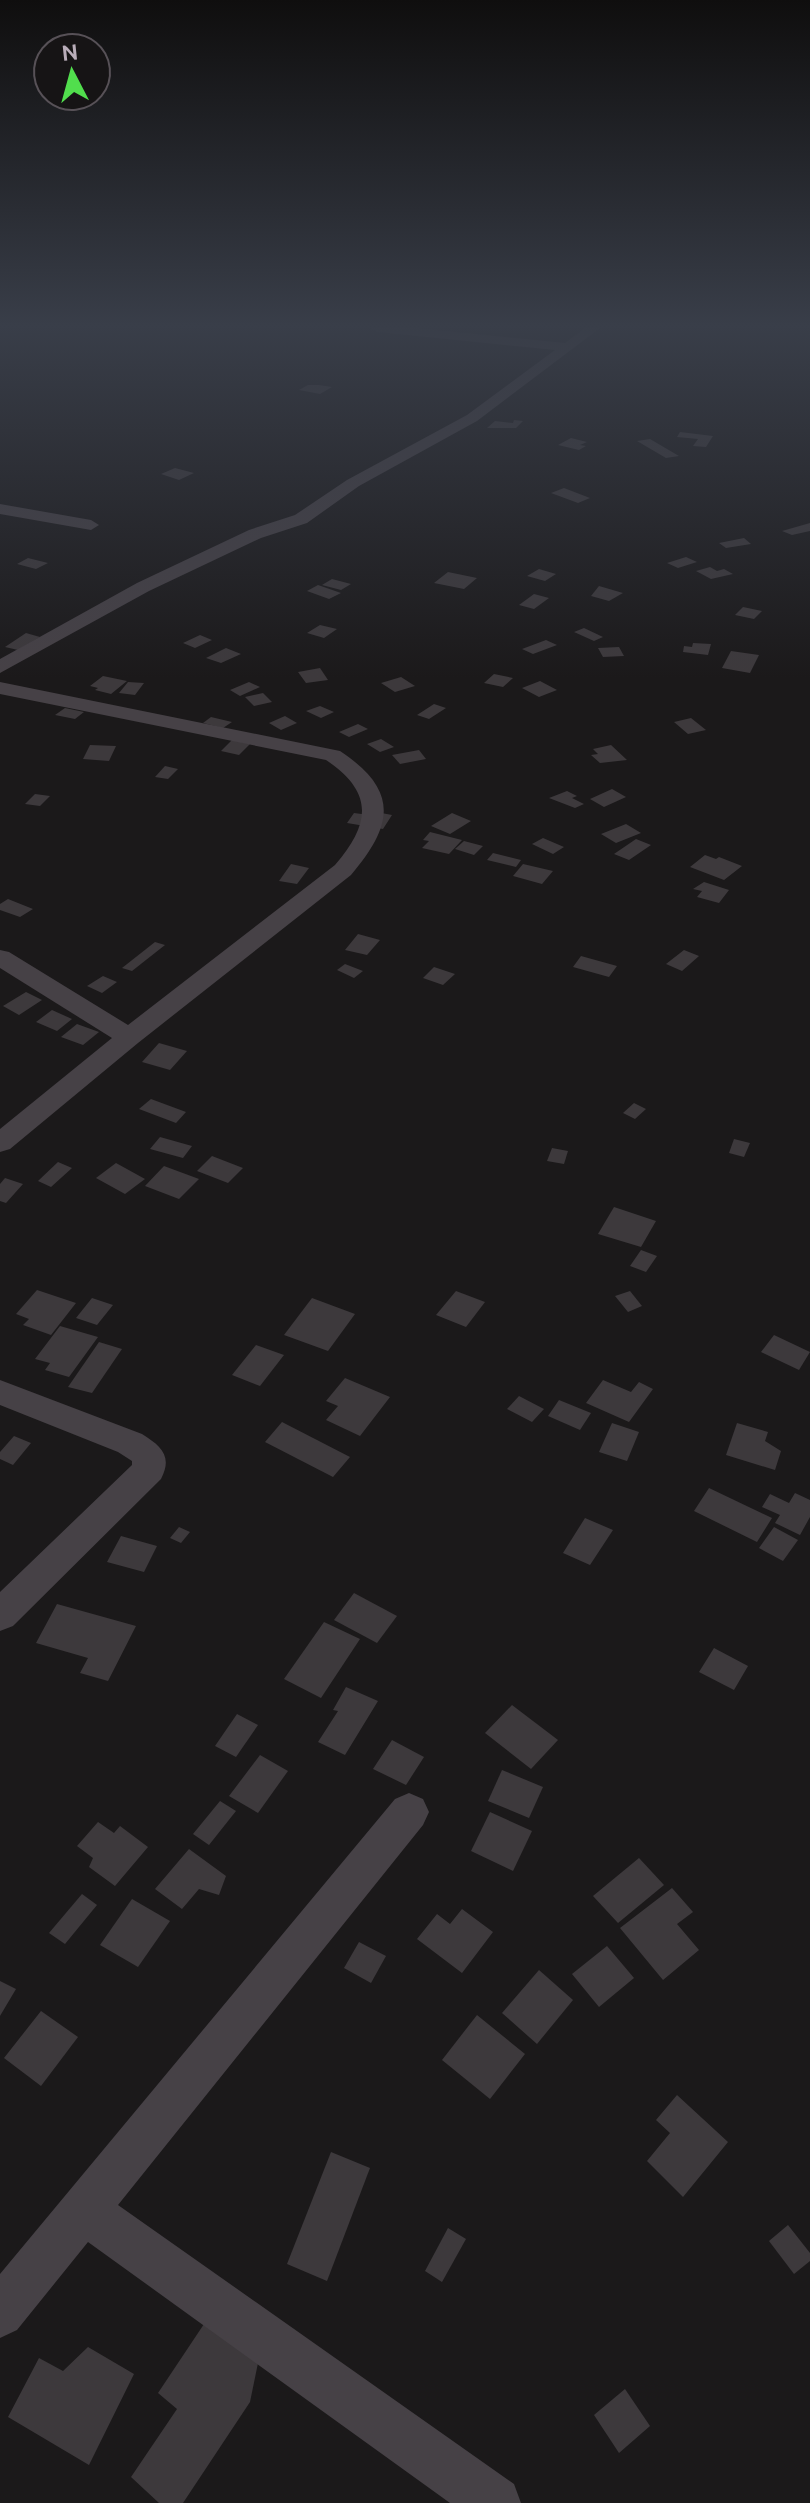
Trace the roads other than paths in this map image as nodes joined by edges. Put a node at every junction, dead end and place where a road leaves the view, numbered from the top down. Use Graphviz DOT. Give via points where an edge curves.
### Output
graph roads {
  1 [pos="423,445"];
  2 [pos="0,509"];
  3 [pos="91,525"];
  4 [pos="0,667"];
  5 [pos="0,688"];
  6 [pos="0,957"];
  7 [pos="129,1037"];
  8 [pos="0,1143"];
  9 [pos="0,1392"];
  10 [pos="0,1615"];
  11 [pos="409,1812"];
  12 [pos="84,2210"];
  13 [pos="0,2313"];
  14 [pos="495,2503"];
  1 -- 4 [label="street" via="301,519 255,534 143,587"];
  2 -- 3 [label="street"];
  5 -- 7 [label="street" via="333,755 364,779 374,808 367,839 343,870"];
  6 -- 7 [label="street"];
  7 -- 8 [label="street"];
  9 -- 10 [label="street" via="130,1443 149,1455 149,1470"];
  11 -- 12 [label="street"];
  12 -- 13 [label="street"];
  12 -- 14 [label="street"];
}
